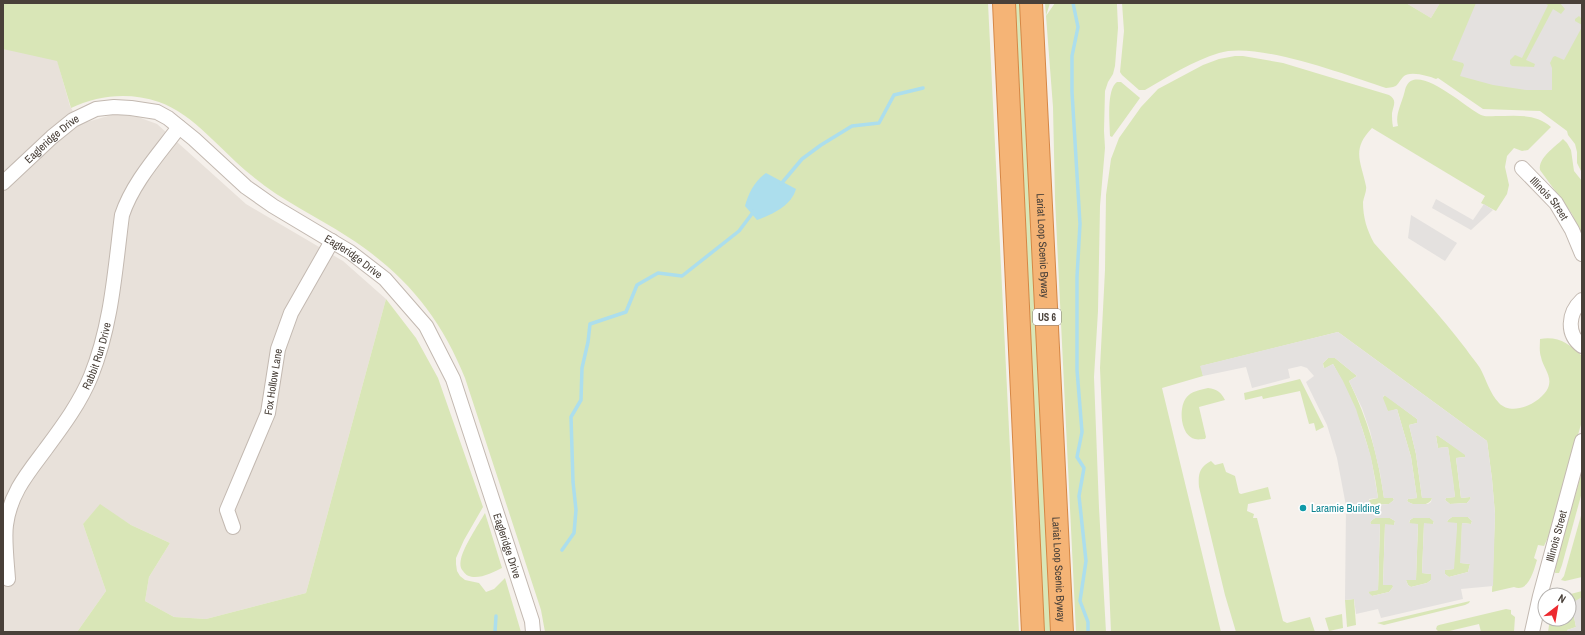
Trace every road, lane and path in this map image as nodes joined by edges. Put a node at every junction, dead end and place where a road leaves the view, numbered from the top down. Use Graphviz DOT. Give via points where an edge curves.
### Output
graph roads {
  1 [pos="1004,3"];
  2 [pos="1031,3"];
  3 [pos="179,127"];
  4 [pos="1522,168"];
  5 [pos="5,178"];
  6 [pos="332,241"];
  7 [pos="1582,254"];
  8 [pos="1582,300"];
  9 [pos="1582,346"];
  10 [pos="1582,441"];
  11 [pos="233,527"];
  12 [pos="8,579"];
  13 [pos="533,632"];
  14 [pos="1033,632"];
  15 [pos="1062,632"];
  16 [pos="1532,632"];
  1 -- 14 [label="highway, US 6"];
  2 -- 15 [label="highway, Lariat Loop Scenic Byway / US 6"];
  3 -- 5 [label="street, Eagleridge Drive" via="157,112 114,107 96,109 73,120"];
  3 -- 6 [label="street, Eagleridge Drive" via="246,187"];
  3 -- 12 [label="street, Rabbit Run Drive" via="135,186 125,205 109,318 91,377 65,423 14,495 6,526"];
  4 -- 7 [label="street, Illinois Street" via="1556,203"];
  6 -- 11 [label="street, Fox Hollow Lane" via="291,313 278,348 268,413 227,510"];
  6 -- 13 [label="street, Eagleridge Drive" via="385,279 426,326 453,379 532,621"];
  8 -- 9 [label="street" via="1571,318 1574,336"];
  10 -- 16 [label="street, Illinois Street"];
}
